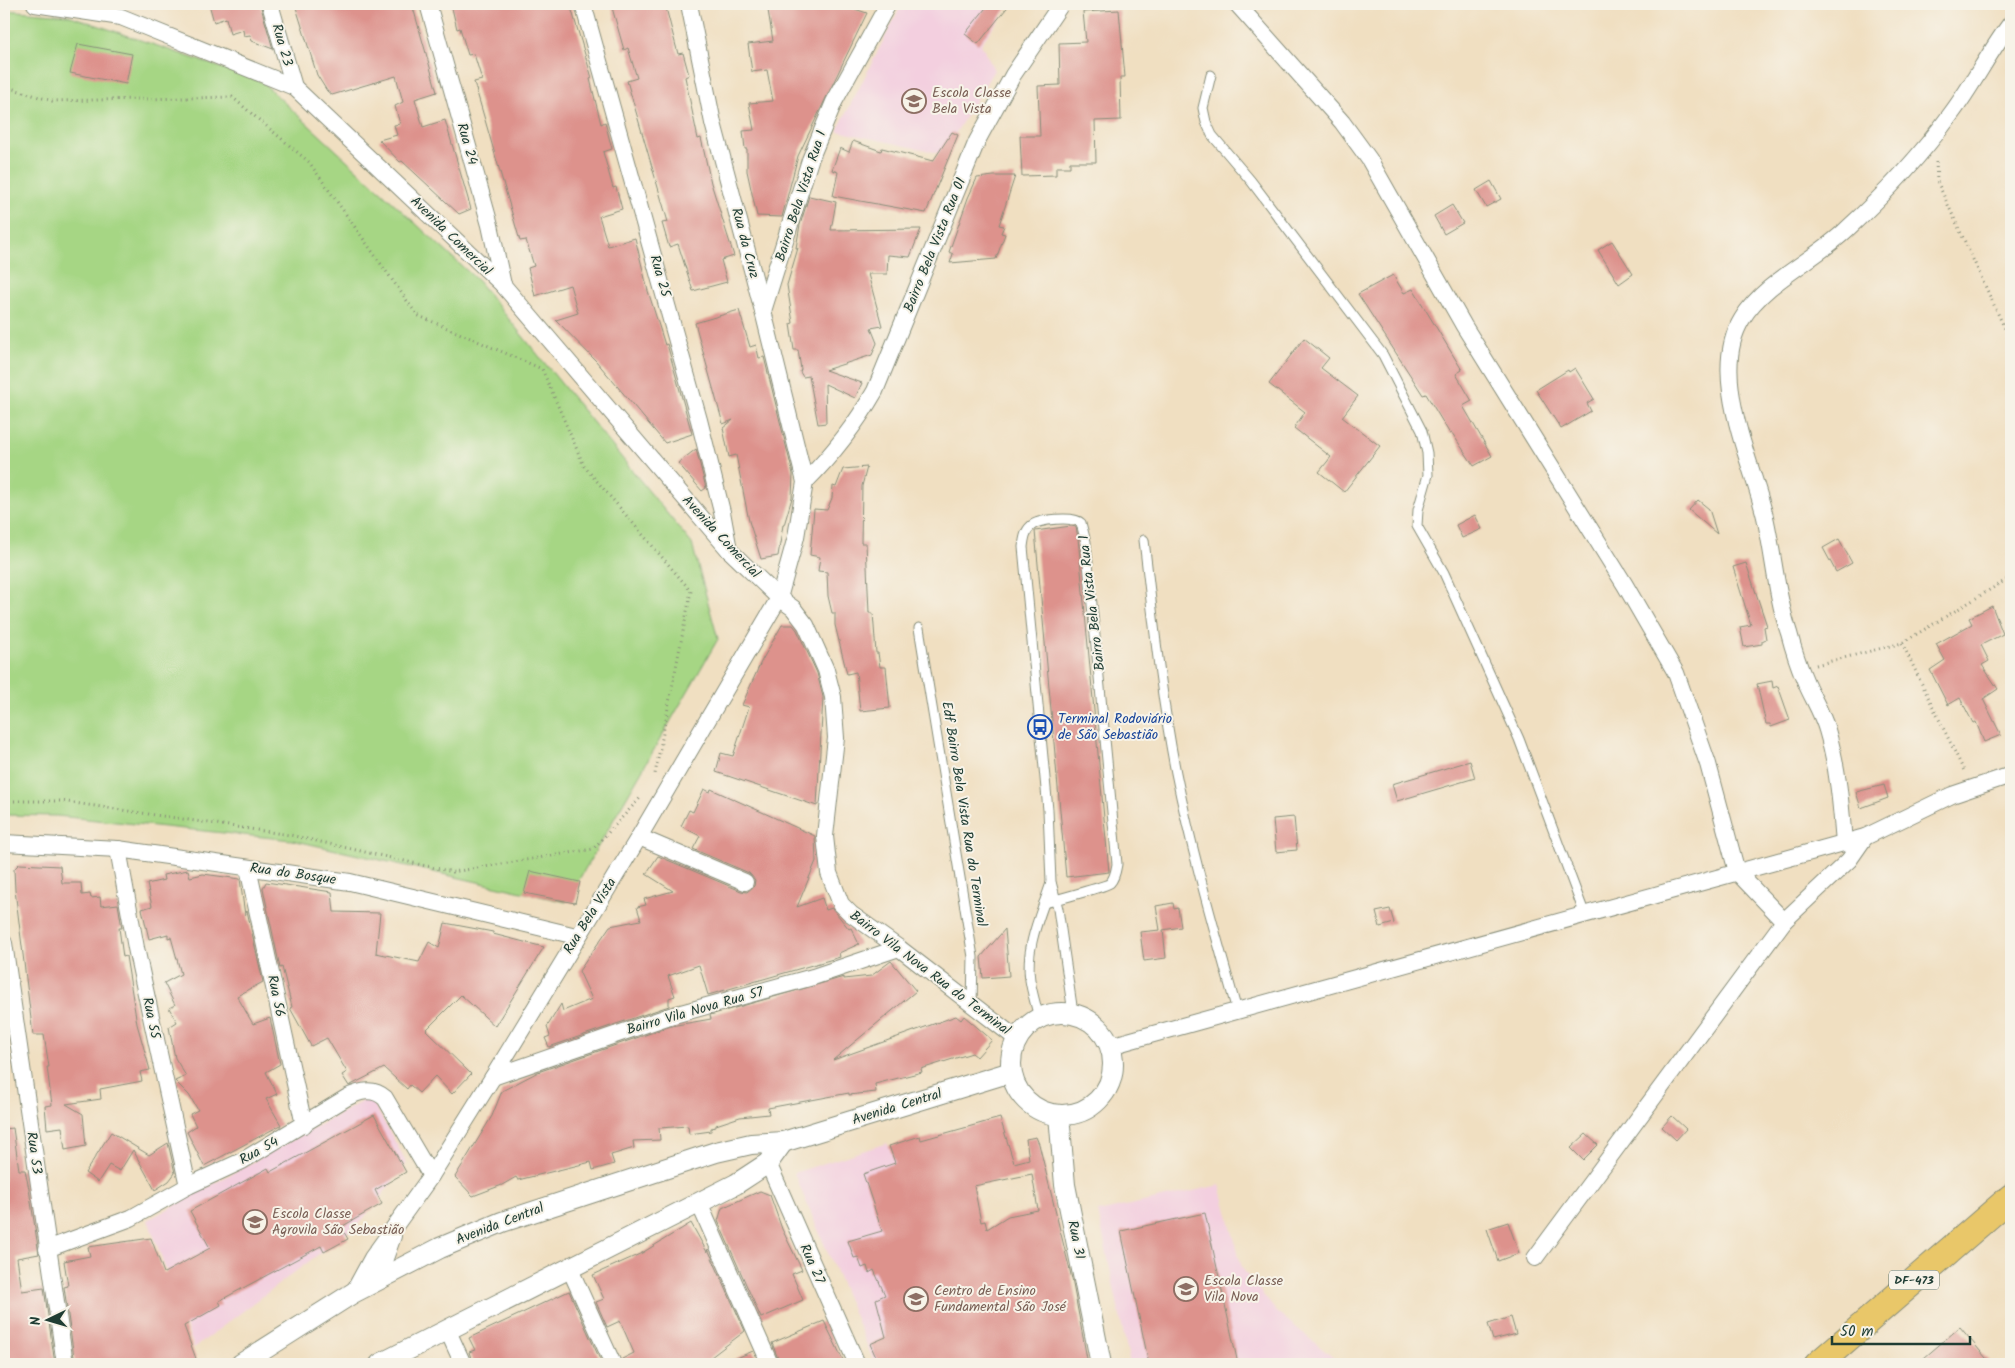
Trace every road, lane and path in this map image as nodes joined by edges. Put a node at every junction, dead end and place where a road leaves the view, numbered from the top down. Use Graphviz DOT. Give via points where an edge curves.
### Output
graph roads {
  1 [pos="35,4"];
  2 [pos="270,4"];
  3 [pos="428,4"];
  4 [pos="583,4"];
  5 [pos="689,4"];
  6 [pos="888,4"];
  7 [pos="1061,4"];
  8 [pos="1238,4"];
  9 [pos="119,10"];
  10 [pos="2011,23"];
  11 [pos="1210,75"];
  12 [pos="4,86"];
  13 [pos="294,87"];
  14 [pos="1935,134"];
  15 [pos="503,285"];
  16 [pos="763,311"];
  17 [pos="2011,342"];
  18 [pos="805,482"];
  19 [pos="1144,540"];
  20 [pos="729,550"];
  21 [pos="2011,577"];
  22 [pos="779,598"];
  23 [pos="920,628"];
  24 [pos="1902,643"];
  25 [pos="1801,668"];
  26 [pos="2011,775"];
  27 [pos="653,784"];
  28 [pos="1972,788"];
  29 [pos="646,791"];
  30 [pos="4,801"];
  31 [pos="639,837"];
  32 [pos="1865,837"];
  33 [pos="4,843"];
  34 [pos="1844,843"];
  35 [pos="118,849"];
  36 [pos="248,868"];
  37 [pos="1737,872"];
  38 [pos="745,882"];
  39 [pos="1051,882"];
  40 [pos="1056,900"];
  41 [pos="1044,903"];
  42 [pos="1585,915"];
  43 [pos="1784,921"];
  44 [pos="576,936"];
  45 [pos="4,942"];
  46 [pos="899,948"];
  47 [pos="972,1005"];
  48 [pos="1237,1011"];
  49 [pos="1073,1014"];
  50 [pos="1038,1018"];
  51 [pos="1016,1039"];
  52 [pos="1110,1046"];
  53 [pos="1011,1072"];
  54 [pos="493,1077"];
  55 [pos="1059,1115"];
  56 [pos="304,1125"];
  57 [pos="783,1142"];
  58 [pos="768,1163"];
  59 [pos="431,1176"];
  60 [pos="188,1186"];
  61 [pos="2011,1197"];
  62 [pos="699,1203"];
  63 [pos="394,1230"];
  64 [pos="47,1249"];
  65 [pos="1534,1258"];
  66 [pos="570,1267"];
  67 [pos="378,1278"];
  68 [pos="353,1293"];
  69 [pos="447,1329"];
  70 [pos="250,1361"];
  71 [pos="65,1364"];
  72 [pos="380,1364"];
  73 [pos="463,1364"];
  74 [pos="613,1364"];
  75 [pos="770,1364"];
  76 [pos="857,1364"];
  77 [pos="1101,1364"];
  78 [pos="1818,1364"];
  1 -- 9 [label="street, Avenida Comercial"];
  2 -- 13 [label="street, Rua 23"];
  3 -- 15 [label="street, Rua 24" via="490,225"];
  4 -- 20 [label="street, Rua 25" via="696,410"];
  5 -- 16 [label="street, Rua da Cruz" via="713,123"];
  6 -- 16 [label="street, Bairro Bela Vista Rua 1" via="834,102 810,160"];
  7 -- 18 [label="street, Bairro Bela Vista Rua 01" via="1013,75 977,141 875,391 833,455"];
  8 -- 37 [label="street" via="1342,122 1369,159 1464,326 1649,626 1676,673 1695,725"];
  9 -- 13 [label="street, Avenida Comercial"];
  10 -- 14 [label="street" via="1952,114"];
  11 -- 42 [label="lane" via="1203,108 1212,135 1251,181 1383,355 1422,431 1428,475 1417,526 1444,573 1519,740"];
  12 -- 27 [label="path" via="52,101 232,97 309,162 417,314 542,369 584,466 691,590"];
  13 -- 15 [label="street, Avenida Comercial"];
  14 -- 17 [label="path" via="1937,181"];
  14 -- 25 [label="street" via="1845,231 1760,298 1736,331 1730,366 1734,406 1764,516 1777,596"];
  15 -- 20 [label="street, Avenida Comercial"];
  16 -- 18 [label="street, Rua da Cruz"];
  18 -- 22 [label="street, Rua Bela Vista" via="798,528"];
  19 -- 48 [label="lane" via="1176,772 1201,882"];
  20 -- 22 [label="street, Avenida Comercial"];
  21 -- 24 [label="path"];
  22 -- 31 [label="street, Rua Bela Vista"];
  22 -- 46 [label="street, Bairro Vila Nova Rua do Terminal" via="793,608 806,625 826,670 833,697 836,738 825,836 832,884 841,904 851,914"];
  23 -- 47 [label="lane, Edf Bairro Bela Vista Rua do Terminal" via="973,957"];
  24 -- 25 [label="path"];
  24 -- 28 [label="path"];
  25 -- 34 [label="street" via="1827,728 1838,776"];
  26 -- 28 [label="street"];
  28 -- 32 [label="street"];
  29 -- 30 [label="path" via="593,849 453,872 281,834 61,801"];
  31 -- 38 [label="street"];
  31 -- 44 [label="street, Rua Bela Vista"];
  32 -- 34 [label="street"];
  32 -- 43 [label="street" via="1849,860"];
  33 -- 35 [label="street, Rua do Bosque"];
  34 -- 37 [label="street"];
  35 -- 36 [label="street, Rua do Bosque"];
  35 -- 60 [label="street, Rua 55" via="136,948"];
  36 -- 44 [label="street, Rua do Bosque" via="350,882"];
  36 -- 56 [label="street, Rua 56"];
  37 -- 42 [label="street"];
  37 -- 43 [label="street"];
  39 -- 40 [label="lane"];
  39 -- 40 [label="lane, Bairro Bela Vista Rua 1" via="1048,810 1024,547 1027,531 1035,523 1075,519 1081,523 1086,542 1117,864 1111,882"];
  39 -- 41 [label="lane"];
  40 -- 41 [label="lane"];
  40 -- 49 [label="lane"];
  41 -- 50 [label="lane" via="1029,957"];
  42 -- 48 [label="street"];
  43 -- 65 [label="street"];
  44 -- 54 [label="street, Rua Bela Vista"];
  45 -- 64 [label="street, Rua 53"];
  46 -- 47 [label="street, Bairro Vila Nova Rua do Terminal"];
  46 -- 54 [label="street, Bairro Vila Nova Rua 57" via="813,978 670,1016"];
  47 -- 51 [label="street, Bairro Vila Nova Rua do Terminal"];
  48 -- 52 [label="street"];
  49 -- 50 [label="street" via="1056,1013"];
  49 -- 52 [label="street" via="1096,1025"];
  50 -- 51 [label="street"];
  51 -- 53 [label="street" via="1011,1055"];
  52 -- 55 [label="street" via="1111,1078 1104,1093 1085,1110"];
  53 -- 55 [label="street" via="1017,1088 1028,1102 1042,1111"];
  53 -- 57 [label="street, Avenida Central"];
  54 -- 59 [label="street, Rua Bela Vista"];
  55 -- 77 [label="street, Rua 31" via="1067,1193"];
  56 -- 59 [label="street, Rua 54" via="353,1095 365,1091 381,1094"];
  56 -- 60 [label="street, Rua 54" via="242,1161"];
  57 -- 58 [label="street"];
  57 -- 67 [label="street, Avenida Central" via="751,1144 716,1152 564,1200 440,1248"];
  58 -- 62 [label="street"];
  58 -- 76 [label="street, Rua 27"];
  59 -- 63 [label="street, Rua Bela Vista"];
  60 -- 64 [label="street, Rua 54" via="131,1218"];
  61 -- 78 [label="main road, DF-473"];
  62 -- 66 [label="street"];
  62 -- 75 [label="street"];
  63 -- 67 [label="street"];
  63 -- 68 [label="street" via="372,1258"];
  64 -- 71 [label="street, Rua 53"];
  66 -- 69 [label="street"];
  66 -- 74 [label="street"];
  67 -- 68 [label="street, Avenida Central"];
  68 -- 70 [label="street, Avenida Central"];
  69 -- 72 [label="street"];
  69 -- 73 [label="street"];
}
